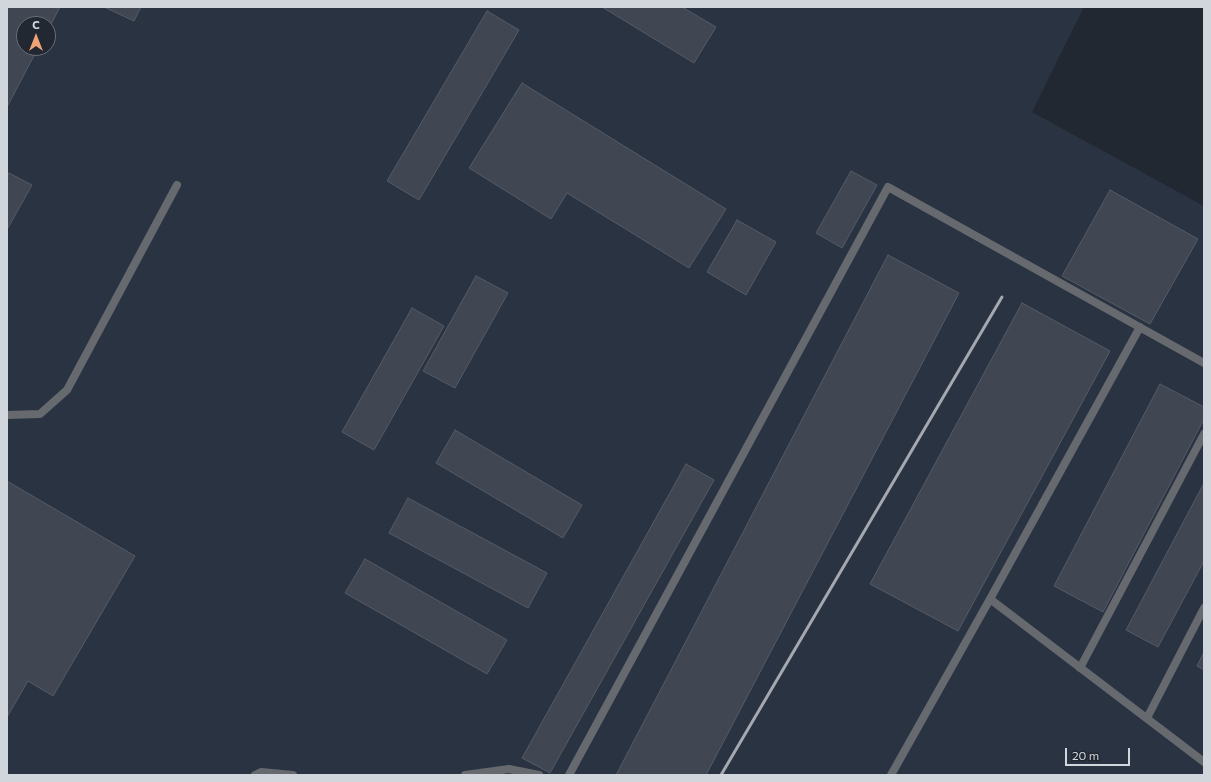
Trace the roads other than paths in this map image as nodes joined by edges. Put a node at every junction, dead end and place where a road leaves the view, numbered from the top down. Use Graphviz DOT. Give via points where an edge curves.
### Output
graph roads {
  1 [pos="177,185"];
  2 [pos="1140,327"];
  3 [pos="1204,362"];
  4 [pos="7,415"];
  5 [pos="1204,434"];
  6 [pos="990,599"];
  7 [pos="1204,608"];
  8 [pos="1080,668"];
  9 [pos="1147,718"];
  10 [pos="1204,762"];
  11 [pos="254,775"];
  12 [pos="293,775"];
  13 [pos="465,775"];
  14 [pos="539,775"];
  15 [pos="569,775"];
  16 [pos="891,775"];
  1 -- 4 [label="lane" via="67,390 40,414"];
  2 -- 3 [label="lane"];
  2 -- 6 [label="lane"];
  2 -- 15 [label="lane" via="888,187"];
  5 -- 8 [label="lane"];
  6 -- 8 [label="lane"];
  6 -- 16 [label="lane"];
  7 -- 9 [label="lane"];
  8 -- 9 [label="lane"];
  9 -- 10 [label="lane"];
  11 -- 12 [label="lane" via="261,772"];
  13 -- 14 [label="lane" via="509,769"];
}
